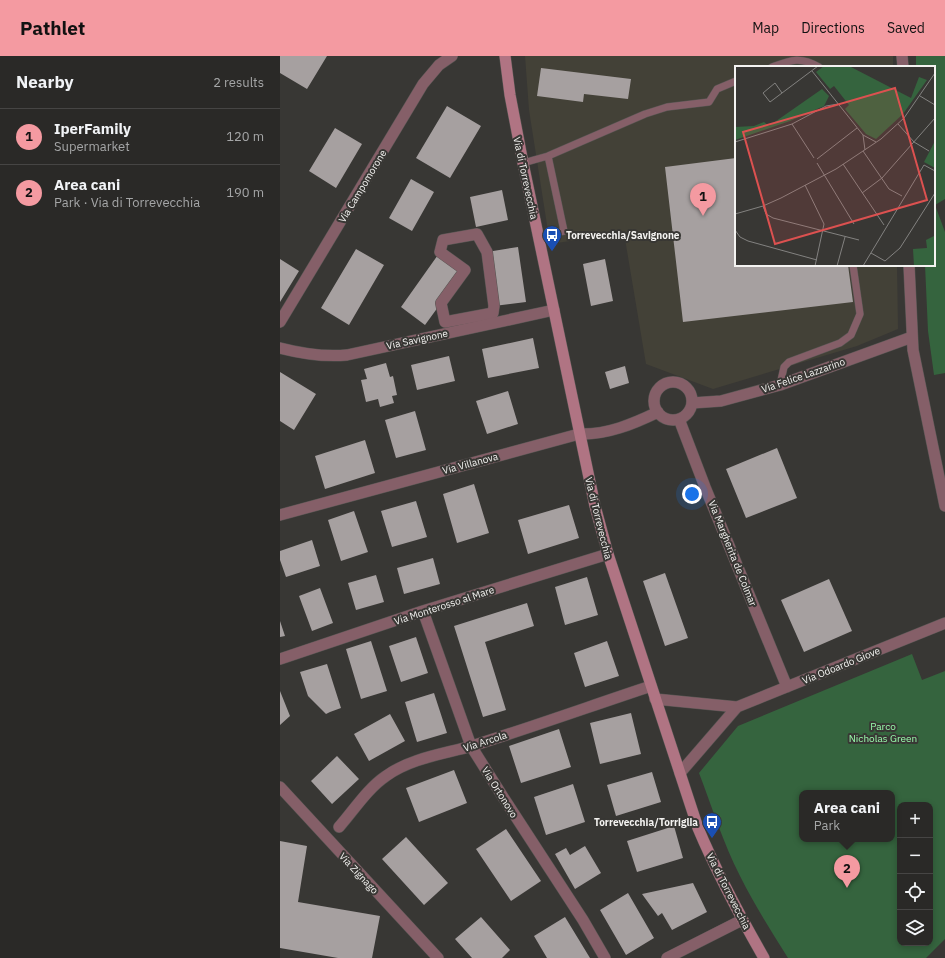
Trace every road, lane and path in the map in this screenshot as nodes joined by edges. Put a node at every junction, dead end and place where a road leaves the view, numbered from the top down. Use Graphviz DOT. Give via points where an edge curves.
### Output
graph roads {
  1 [pos="452,56"];
  2 [pos="505,56"];
  3 [pos="902,56"];
  4 [pos="775,66"];
  5 [pos="817,66"];
  6 [pos="903,66"];
  7 [pos="735,81"];
  8 [pos="548,156"];
  9 [pos="523,163"];
  10 [pos="539,237"];
  11 [pos="487,252"];
  12 [pos="853,266"];
  13 [pos="909,266"];
  14 [pos="554,310"];
  15 [pos="280,322"];
  16 [pos="912,337"];
  17 [pos="280,348"];
  18 [pos="780,385"];
  19 [pos="692,403"];
  20 [pos="658,412"];
  21 [pos="679,419"];
  22 [pos="579,434"];
  23 [pos="945,506"];
  24 [pos="280,515"];
  25 [pos="608,554"];
  26 [pos="423,611"];
  27 [pos="945,623"];
  28 [pos="280,659"];
  29 [pos="651,686"];
  30 [pos="787,687"];
  31 [pos="656,699"];
  32 [pos="737,707"];
  33 [pos="472,746"];
  34 [pos="680,773"];
  35 [pos="280,787"];
  36 [pos="340,827"];
  37 [pos="742,920"];
  38 [pos="438,958"];
  39 [pos="605,958"];
  40 [pos="667,958"];
  41 [pos="764,958"];
  1 -- 15 [label="street, Via Campomorone" via="439,65 423,84"];
  2 -- 9 [label="main road, Via di Torrevecchia"];
  3 -- 6 [label="street"];
  4 -- 5 [label="lane" via="796,58"];
  7 -- 8 [label="lane" via="717,89 709,102 667,107 646,114"];
  8 -- 9 [label="lane"];
  8 -- 10 [label="lane" via="564,231"];
  9 -- 10 [label="main road, Via di Torrevecchia"];
  10 -- 14 [label="main road, Via di Torrevecchia"];
  11 -- 11 [label="street" via="478,234 443,240 440,252 465,270 441,303 445,322 493,313"];
  12 -- 18 [label="lane" via="860,314 851,335 840,343 790,362 784,368"];
  13 -- 16 [label="street"];
  14 -- 17 [label="street, Via Savignone" via="347,355 313,355"];
  14 -- 22 [label="main road, Via di Torrevecchia"];
  16 -- 18 [label="street, Via Felice Lazzarino"];
  16 -- 23 [label="street"];
  18 -- 19 [label="street, Via Felice Lazzarino" via="720,401"];
  19 -- 20 [label="street" via="692,398 682,384 670,382 659,388 656,394 655,406"];
  19 -- 21 [label="street" via="688,412"];
  20 -- 21 [label="street" via="668,419"];
  20 -- 22 [label="street, Via Villanova" via="632,424 597,434"];
  21 -- 30 [label="street, Via Margherita de Colmar"];
  22 -- 24 [label="street, Via Villanova"];
  22 -- 25 [label="main road, Via di Torrevecchia"];
  25 -- 26 [label="street, Via Monterosso al Mare"];
  25 -- 29 [label="main road, Via di Torrevecchia"];
  26 -- 28 [label="street, Via Monterosso al Mare"];
  26 -- 33 [label="street, Via Ortonovo"];
  27 -- 30 [label="street, Via Odoardo Giove"];
  29 -- 31 [label="main road, Via di Torrevecchia"];
  29 -- 33 [label="street, Via Arcola"];
  30 -- 32 [label="street, Via Odoardo Giove"];
  31 -- 32 [label="street, Via Odoardo Giove"];
  31 -- 34 [label="main road, Via di Torrevecchia"];
  32 -- 34 [label="street, Via Odoardo Giove"];
  33 -- 36 [label="street, Via Arcola" via="410,764 386,776 366,794"];
  33 -- 39 [label="street, Via Ortonovo"];
  34 -- 37 [label="main road, Via di Torrevecchia" via="707,850"];
  35 -- 38 [label="street, Via Zignago"];
  37 -- 40 [label="street"];
  37 -- 41 [label="main road, Via di Torrevecchia"];
}
